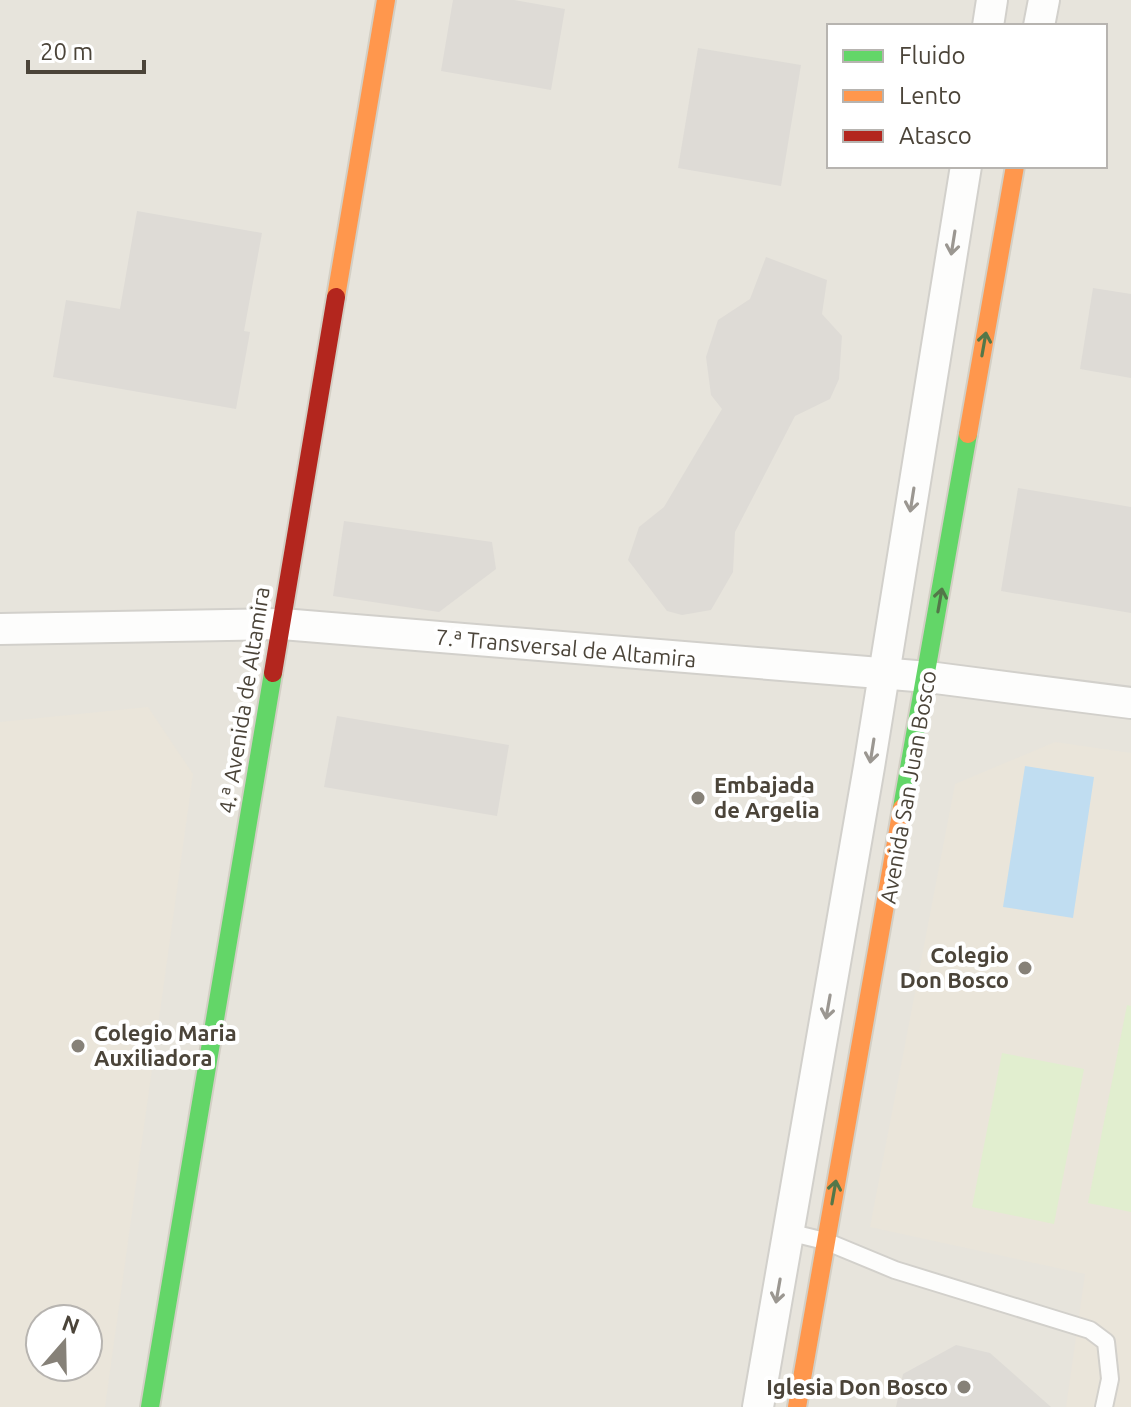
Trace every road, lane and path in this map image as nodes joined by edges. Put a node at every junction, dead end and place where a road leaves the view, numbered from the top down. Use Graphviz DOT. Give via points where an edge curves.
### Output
graph roads {
  1 [pos="386,0"];
  2 [pos="992,0"];
  3 [pos="1044,0"];
  4 [pos="988,24"];
  5 [pos="1039,24"];
  6 [pos="966,168"];
  7 [pos="1015,168"];
  8 [pos="282,624"];
  9 [pos="0,629"];
  10 [pos="885,674"];
  11 [pos="928,677"];
  12 [pos="1131,703"];
  13 [pos="788,1232"];
  14 [pos="825,1241"];
  15 [pos="150,1407"];
  16 [pos="758,1407"];
  17 [pos="797,1407"];
  18 [pos="1104,1407"];
  1 -- 8 [label="street, 4.ª Avenida de Altamira"];
  2 -- 4 [label="street"];
  3 -- 5 [label="street"];
  6 -- 10 [label="street, Avenida San Juan Bosco, one-way"];
  11 -- 7 [label="street, Avenida San Juan Bosco, one-way"];
  8 -- 9 [label="street, 7.ª Transversal de Altamira"];
  8 -- 10 [label="street, 7.ª Transversal de Altamira"];
  8 -- 15 [label="street, 4.ª Avenida de Altamira"];
  10 -- 11 [label="street, 7.ª Transversal de Altamira"];
  10 -- 13 [label="street, Avenida San Juan Bosco, one-way"];
  11 -- 12 [label="street, 7.ª Transversal de Altamira"];
  14 -- 11 [label="street, Avenida San Juan Bosco, one-way"];
  13 -- 14 [label="lane"];
  13 -- 16 [label="street, Avenida San Juan Bosco, one-way"];
  14 -- 17 [label="street, Avenida San Juan Bosco"];
  14 -- 18 [label="lane" via="895,1270 1090,1330 1106,1342 1110,1379"];
}
